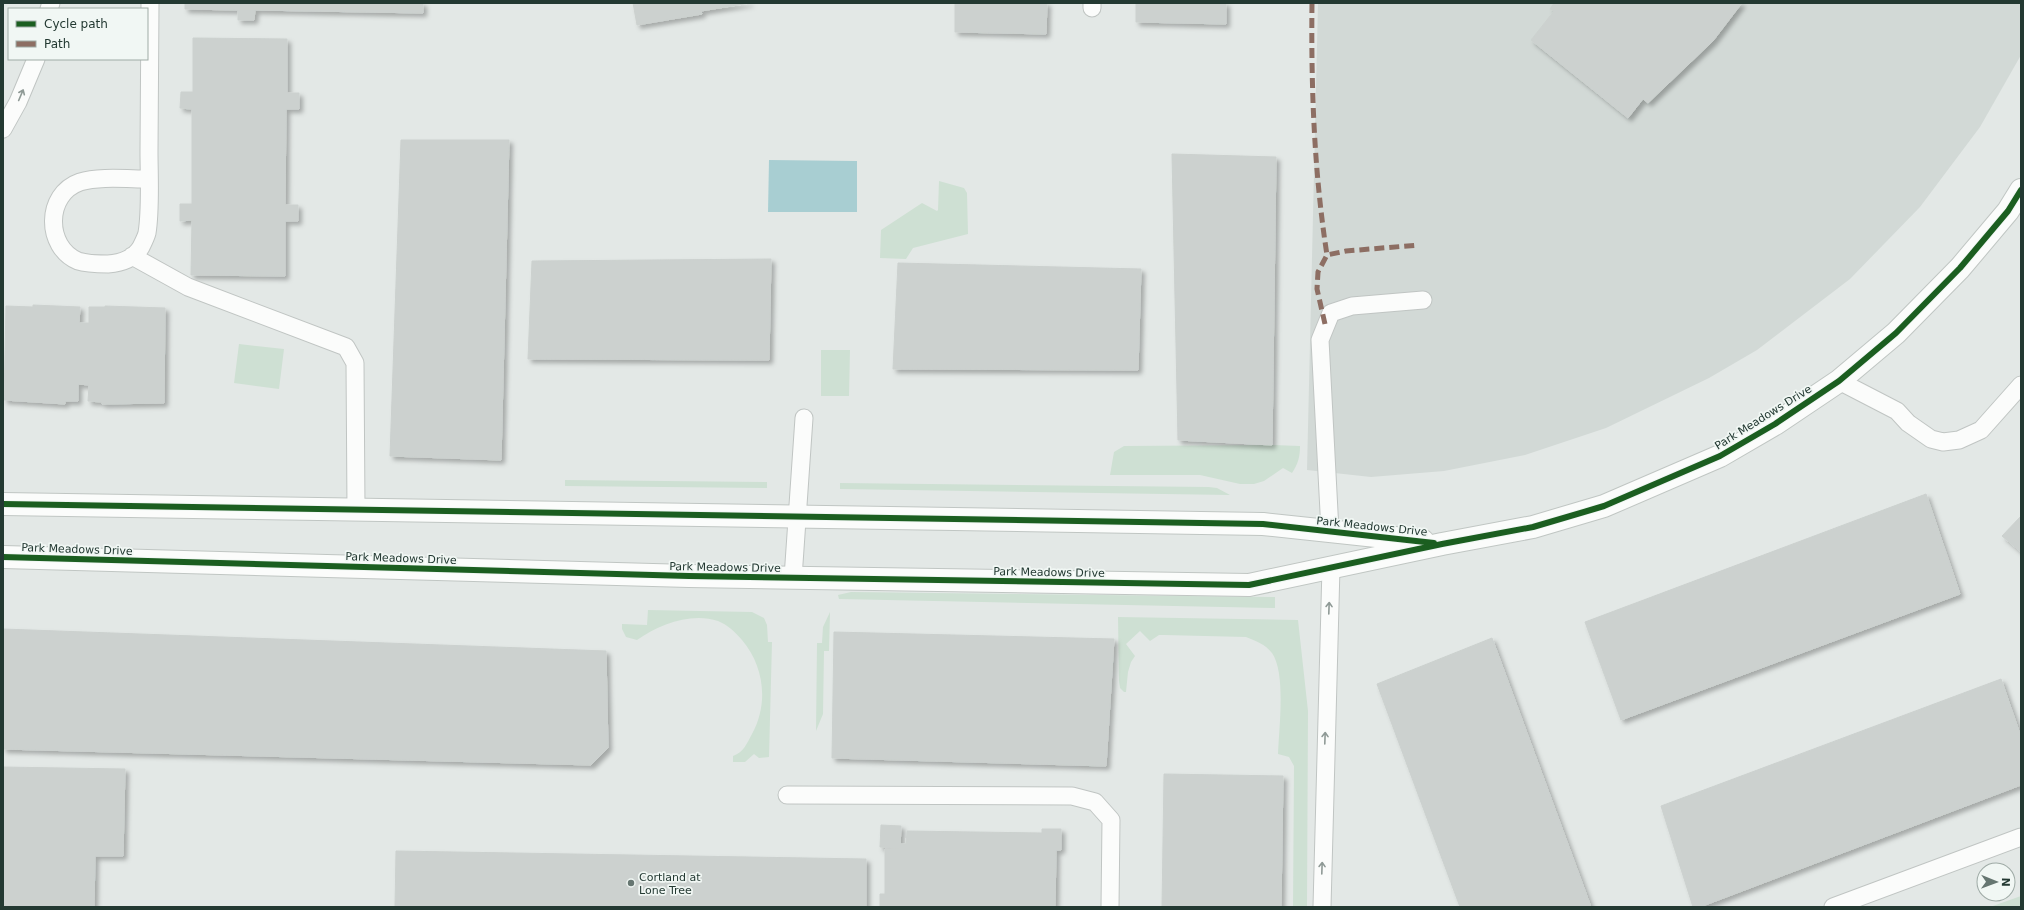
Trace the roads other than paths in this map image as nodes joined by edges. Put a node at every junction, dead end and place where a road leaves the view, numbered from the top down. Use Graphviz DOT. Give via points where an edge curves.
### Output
graph roads {
  1 [pos="150,3"];
  2 [pos="36,60"];
  3 [pos="3,129"];
  4 [pos="149,179"];
  5 [pos="2021,190"];
  6 [pos="132,256"];
  7 [pos="1423,300"];
  8 [pos="1839,381"];
  9 [pos="2021,384"];
  10 [pos="804,418"];
  11 [pos="3,504"];
  12 [pos="356,509"];
  13 [pos="798,516"];
  14 [pos="1330,532"];
  15 [pos="1442,544"];
  16 [pos="3,557"];
  17 [pos="1330,567"];
  18 [pos="793,578"];
  19 [pos="787,795"];
  20 [pos="2021,837"];
  21 [pos="1110,907"];
  22 [pos="1322,907"];
  23 [pos="1833,907"];
  1 -- 4 [label="lane"];
  3 -- 2 [label="lane, one-way" via="18,102"];
  4 -- 6 [label="lane" via="147,234 141,247"];
  4 -- 6 [label="lane" via="93,180 79,183 62,194 52,219 53,230 62,249 78,261 116,263"];
  5 -- 8 [label="main road, Park Meadows Drive" via="2008,211 1960,268 1896,333"];
  6 -- 12 [label="lane" via="188,287 346,347 355,363"];
  7 -- 14 [label="lane" via="1352,306 1331,313 1325,324 1320,340"];
  8 -- 9 [label="lane" via="1897,411 1908,423 1931,439 1951,442 1981,430"];
  8 -- 15 [label="main road, Park Meadows Drive" via="1775,424 1720,456 1604,506 1533,526"];
  10 -- 13 [label="lane"];
  11 -- 12 [label="main road, Park Meadows Drive"];
  12 -- 13 [label="main road, Park Meadows Drive"];
  13 -- 14 [label="main road, Park Meadows Drive" via="1263,524"];
  13 -- 18 [label="lane"];
  14 -- 15 [label="main road, Park Meadows Drive"];
  15 -- 17 [label="main road, Park Meadows Drive"];
  16 -- 18 [label="main road, Park Meadows Drive"];
  17 -- 18 [label="main road, Park Meadows Drive" via="1250,585"];
  22 -- 17 [label="lane, one-way"];
  19 -- 21 [label="lane" via="1072,796 1095,802 1111,820"];
  20 -- 23 [label="lane"];
}
